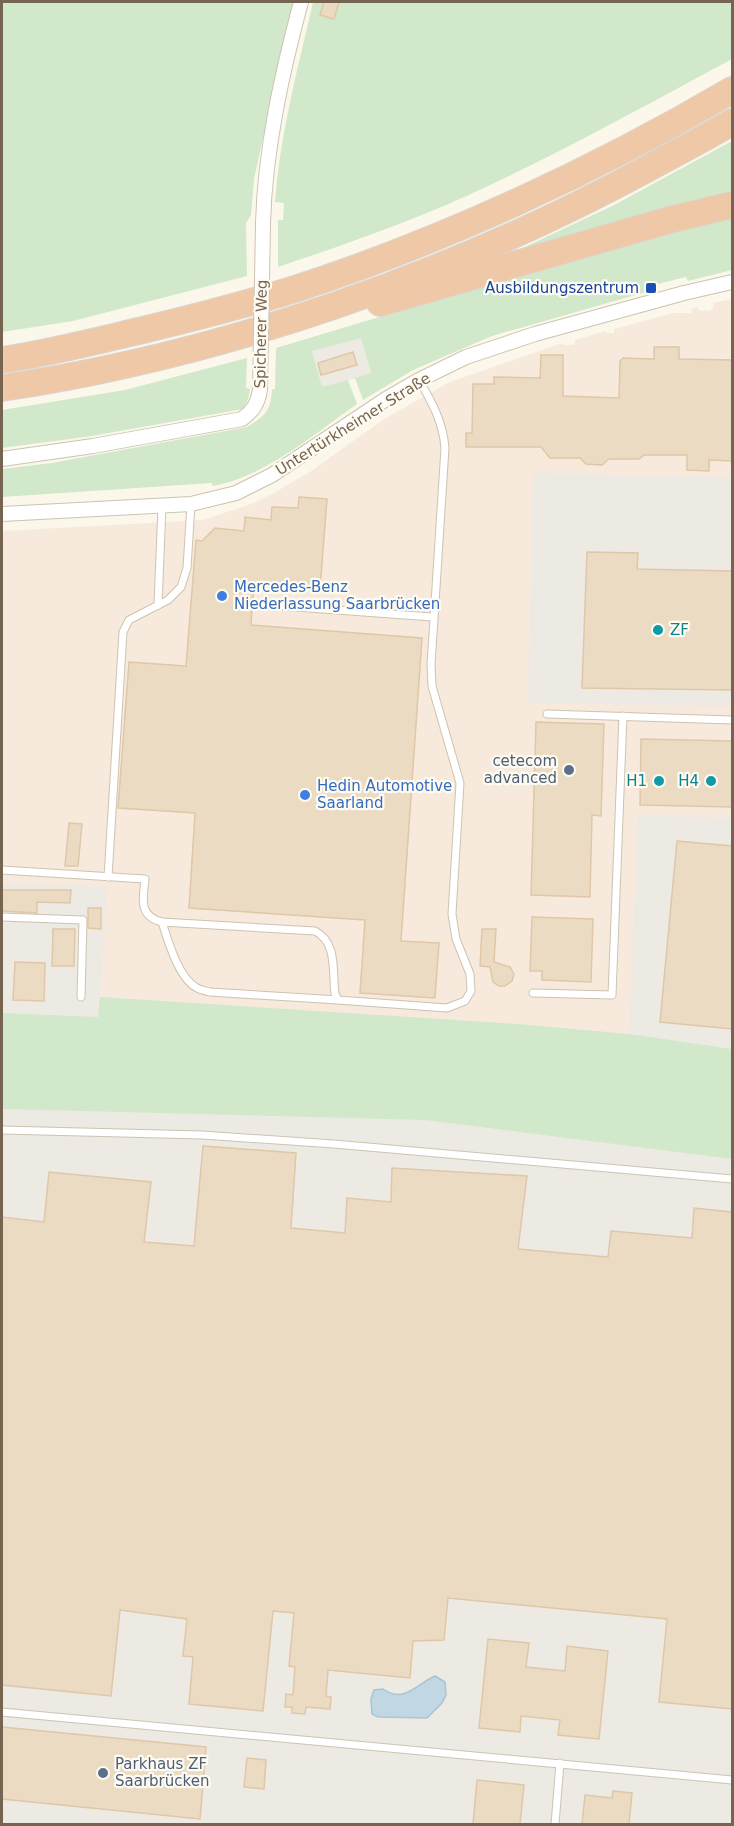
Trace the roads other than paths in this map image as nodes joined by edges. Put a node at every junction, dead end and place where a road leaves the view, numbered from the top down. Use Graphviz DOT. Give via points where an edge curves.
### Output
graph roads {
  1 [pos="301,2"];
  2 [pos="732,90"];
  3 [pos="732,122"];
  4 [pos="732,206"];
  5 [pos="732,282"];
  6 [pos="299,317"];
  7 [pos="2,360"];
  8 [pos="418,380"];
  9 [pos="2,388"];
  10 [pos="2,459"];
  11 [pos="191,504"];
  12 [pos="162,506"];
  13 [pos="2,514"];
  14 [pos="158,604"];
  15 [pos="253,604"];
  16 [pos="432,617"];
  17 [pos="547,714"];
  18 [pos="623,716"];
  19 [pos="732,720"];
  20 [pos="2,870"];
  21 [pos="108,877"];
  22 [pos="2,917"];
  23 [pos="162,922"];
  24 [pos="533,993"];
  25 [pos="81,997"];
  26 [pos="338,1000"];
  27 [pos="2,1130"];
  28 [pos="732,1179"];
  29 [pos="2,1712"];
  30 [pos="560,1763"];
  31 [pos="732,1780"];
  32 [pos="555,1824"];
  1 -- 10 [label="street, Spicherer Weg, bridge" via="278,106 264,196 259,402 242,419"];
  2 -- 7 [label="highway" via="550,187 379,258 230,308"];
  3 -- 6 [label="highway" via="537,224"];
  4 -- 6 [label="highway" via="674,219 388,302"];
  5 -- 8 [label="street, Untertürkheimer Straße" via="535,334 466,357"];
  6 -- 9 [label="highway" via="123,366"];
  8 -- 11 [label="street, Untertürkheimer Straße" via="272,475 236,493"];
  8 -- 16 [label="lane" via="439,417 445,448"];
  11 -- 12 [label="street, Untertürkheimer Straße"];
  11 -- 14 [label="lane" via="185,578 174,595"];
  12 -- 13 [label="street, Untertürkheimer Straße"];
  12 -- 14 [label="lane"];
  14 -- 21 [label="lane" via="129,620 123,632"];
  15 -- 16 [label="lane"];
  16 -- 26 [label="lane" via="432,686 459,783 453,926 470,974 471,991 465,1001 447,1008"];
  17 -- 18 [label="lane"];
  18 -- 19 [label="lane"];
  18 -- 24 [label="lane" via="612,995"];
  20 -- 21 [label="lane"];
  21 -- 23 [label="lane" via="145,879 143,905 153,920"];
  22 -- 25 [label="lane" via="83,920"];
  23 -- 26 [label="lane" via="171,951 195,987 210,992"];
  23 -- 26 [label="lane" via="315,931 329,943"];
  27 -- 28 [label="lane" via="202,1135"];
  29 -- 30 [label="lane"];
  30 -- 31 [label="lane"];
  30 -- 32 [label="lane"];
}
